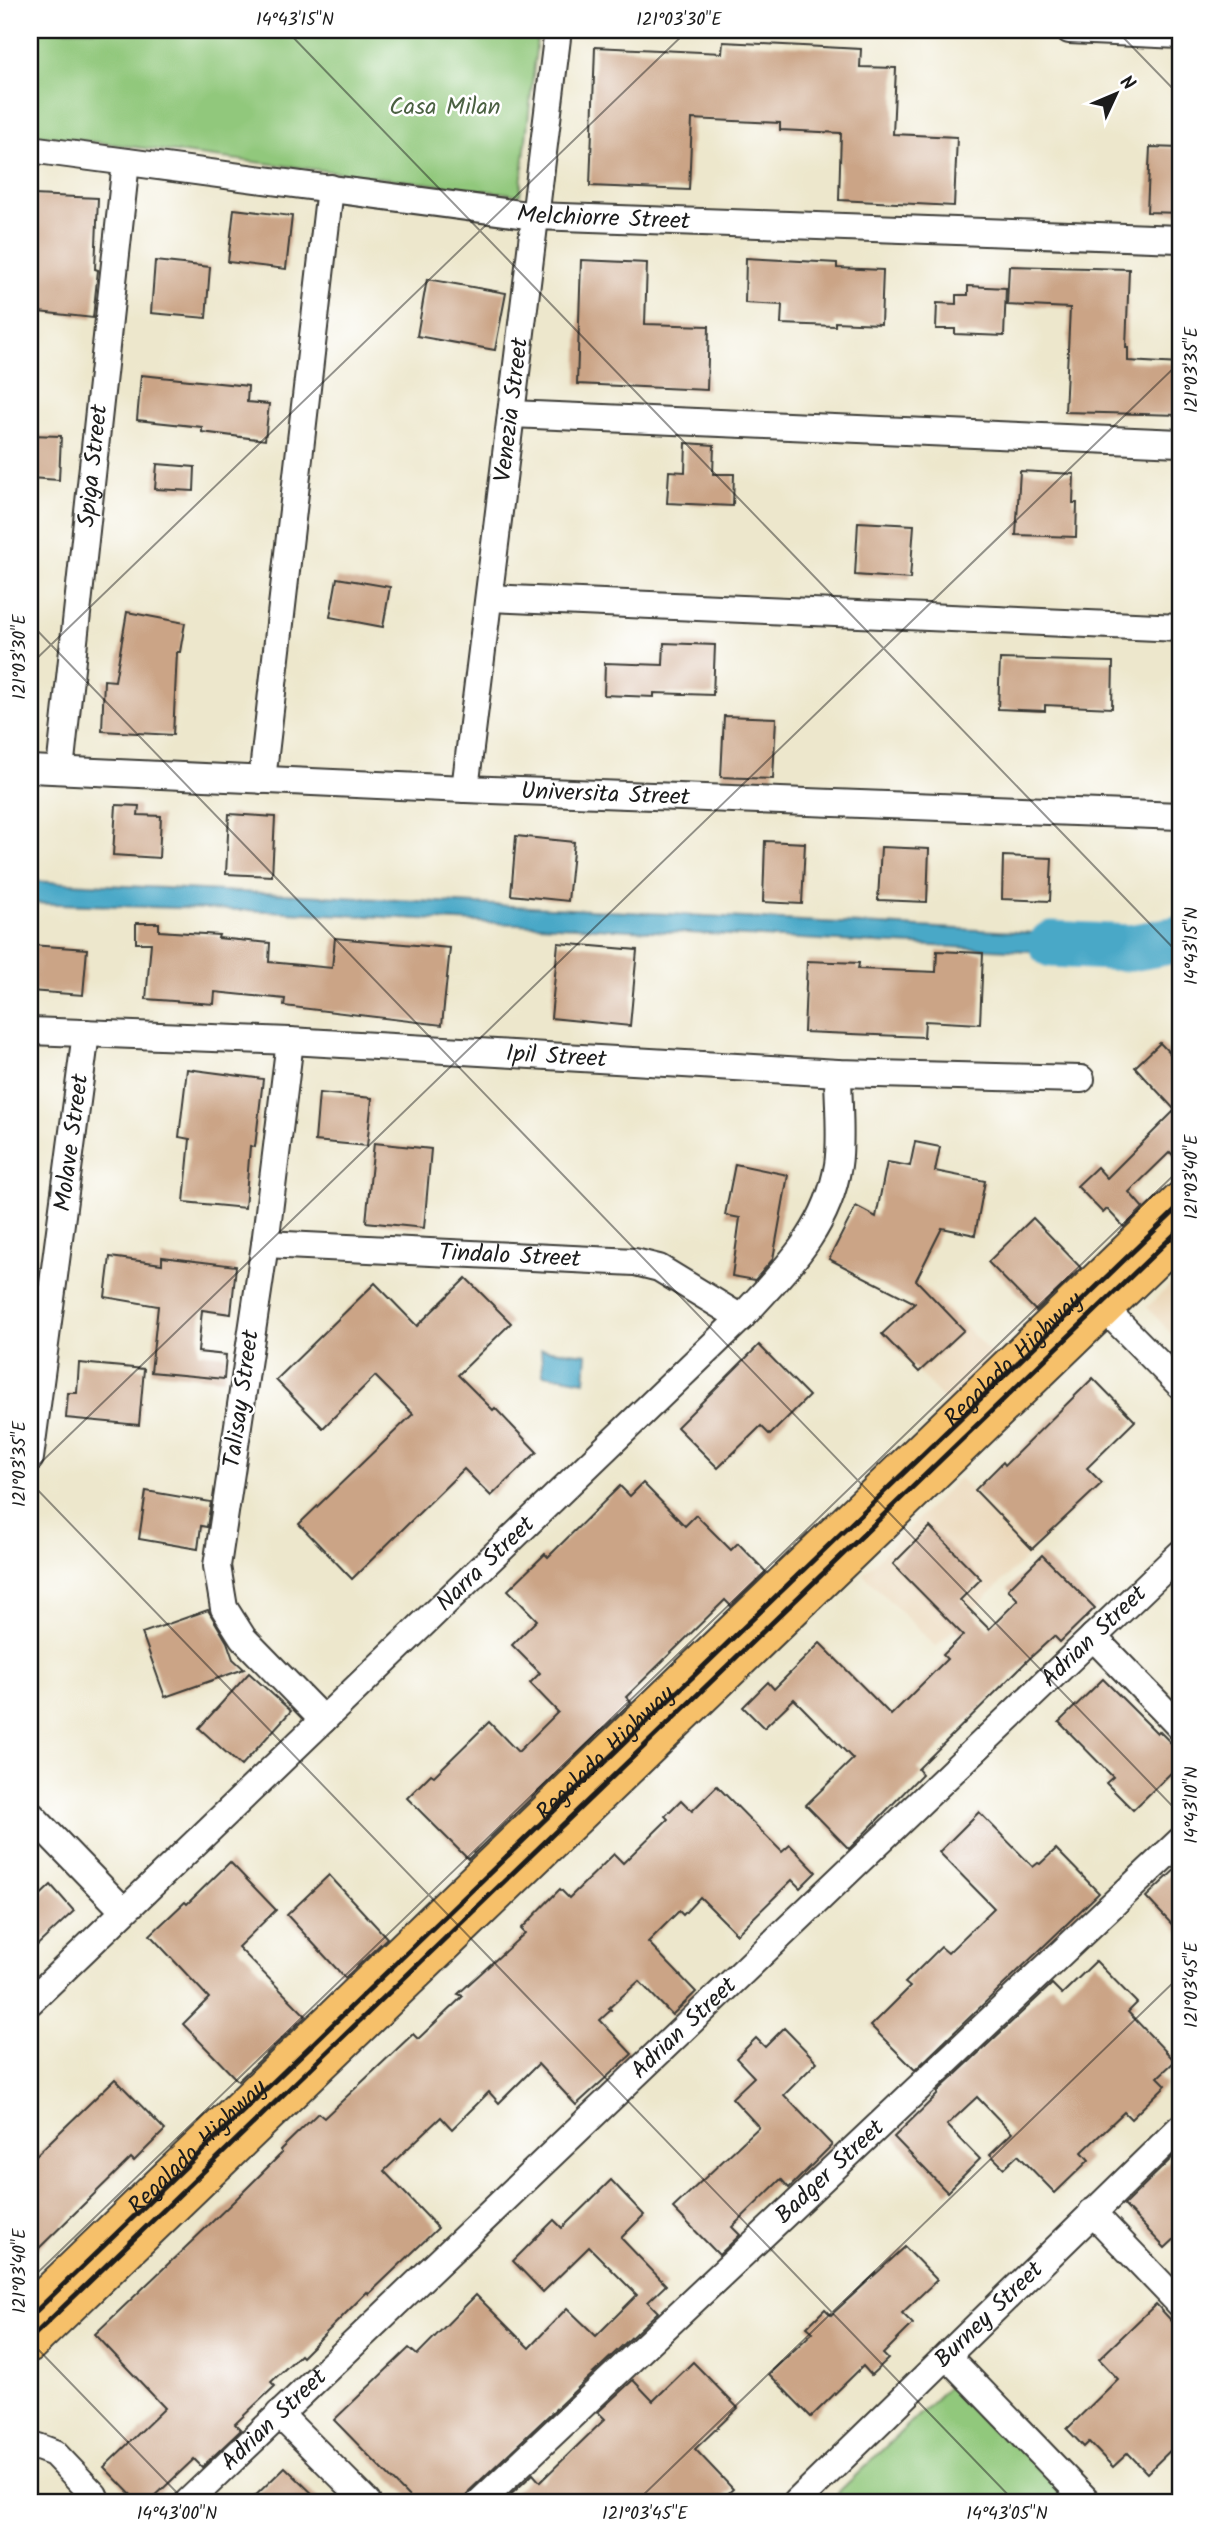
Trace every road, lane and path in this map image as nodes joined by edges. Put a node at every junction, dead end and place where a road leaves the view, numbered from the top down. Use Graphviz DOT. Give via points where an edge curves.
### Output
graph roads {
  1 [pos="558,30"];
  2 [pos="1069,30"];
  3 [pos="1180,35"];
  4 [pos="30,149"];
  5 [pos="126,162"];
  6 [pos="330,188"];
  7 [pos="535,216"];
  8 [pos="1180,239"];
  9 [pos="511,414"];
  10 [pos="1180,443"];
  11 [pos="489,598"];
  12 [pos="1180,628"];
  13 [pos="30,769"];
  14 [pos="60,771"];
  15 [pos="262,780"];
  16 [pos="465,789"];
  17 [pos="1180,816"];
  18 [pos="30,1031"];
  19 [pos="86,1033"];
  20 [pos="290,1041"];
  21 [pos="838,1073"];
  22 [pos="1081,1079"];
  23 [pos="1180,1199"];
  24 [pos="1180,1237"];
  25 [pos="265,1244"];
  26 [pos="1095,1300"];
  27 [pos="741,1318"];
  28 [pos="1180,1385"];
  29 [pos="30,1458"];
  30 [pos="1180,1553"];
  31 [pos="1093,1637"];
  32 [pos="323,1720"];
  33 [pos="1180,1727"];
  34 [pos="30,1814"];
  35 [pos="1180,1841"];
  36 [pos="124,1911"];
  37 [pos="30,2002"];
  38 [pos="1180,2128"];
  39 [pos="1092,2212"];
  40 [pos="1180,2304"];
  41 [pos="30,2309"];
  42 [pos="30,2345"];
  43 [pos="947,2356"];
  44 [pos="279,2414"];
  45 [pos="34,2443"];
  46 [pos="80,2502"];
  47 [pos="97,2502"];
  48 [pos="188,2502"];
  49 [pos="367,2502"];
  50 [pos="480,2502"];
  51 [pos="797,2502"];
  52 [pos="1088,2502"];
  1 -- 7 [label="street, Venezia Street"];
  2 -- 3 [label="street"];
  4 -- 5 [label="street, Melchiorre Street"];
  5 -- 6 [label="street, Melchiorre Street"];
  5 -- 14 [label="street, Spiga Street"];
  6 -- 7 [label="street, Melchiorre Street"];
  6 -- 15 [label="street"];
  7 -- 8 [label="street, Melchiorre Street"];
  7 -- 9 [label="street, Venezia Street"];
  9 -- 10 [label="street"];
  9 -- 11 [label="street, Venezia Street"];
  11 -- 12 [label="street"];
  11 -- 16 [label="street, Venezia Street"];
  13 -- 14 [label="street, Universita Street"];
  14 -- 15 [label="street, Universita Street"];
  15 -- 16 [label="street, Universita Street"];
  16 -- 17 [label="street, Universita Street"];
  18 -- 19 [label="street, Ipil Street"];
  19 -- 20 [label="street, Ipil Street"];
  19 -- 29 [label="street, Molave Street"];
  20 -- 21 [label="street, Ipil Street"];
  20 -- 25 [label="street, Talisay Street"];
  21 -- 22 [label="street, Ipil Street"];
  21 -- 27 [label="street, Narra Street" via="838,1164 826,1209 803,1250"];
  23 -- 26 [label="main road, Regalado Highway"];
  24 -- 26 [label="main road, Regalado Highway"];
  25 -- 27 [label="street, Tindalo Street" via="635,1262 659,1268"];
  25 -- 32 [label="street, Talisay Street" via="217,1566 224,1608 243,1638"];
  26 -- 28 [label="street"];
  26 -- 41 [label="main road, Regalado Highway"];
  26 -- 42 [label="main road, Regalado Highway"];
  27 -- 32 [label="street, Narra Street"];
  30 -- 31 [label="street, Adrian Street"];
  31 -- 33 [label="street"];
  31 -- 44 [label="street, Adrian Street"];
  32 -- 36 [label="street, Narra Street"];
  34 -- 36 [label="street"];
  35 -- 50 [label="street, Badger Street"];
  36 -- 37 [label="street, Narra Street"];
  38 -- 39 [label="street, Burney Street"];
  39 -- 40 [label="street"];
  39 -- 43 [label="street, Burney Street"];
  43 -- 51 [label="street, Burney Street"];
  43 -- 52 [label="street"];
  44 -- 48 [label="street, Adrian Street"];
  44 -- 49 [label="street"];
  45 -- 46 [label="street" via="43,2464"];
  45 -- 47 [label="street" via="54,2453"];
}
